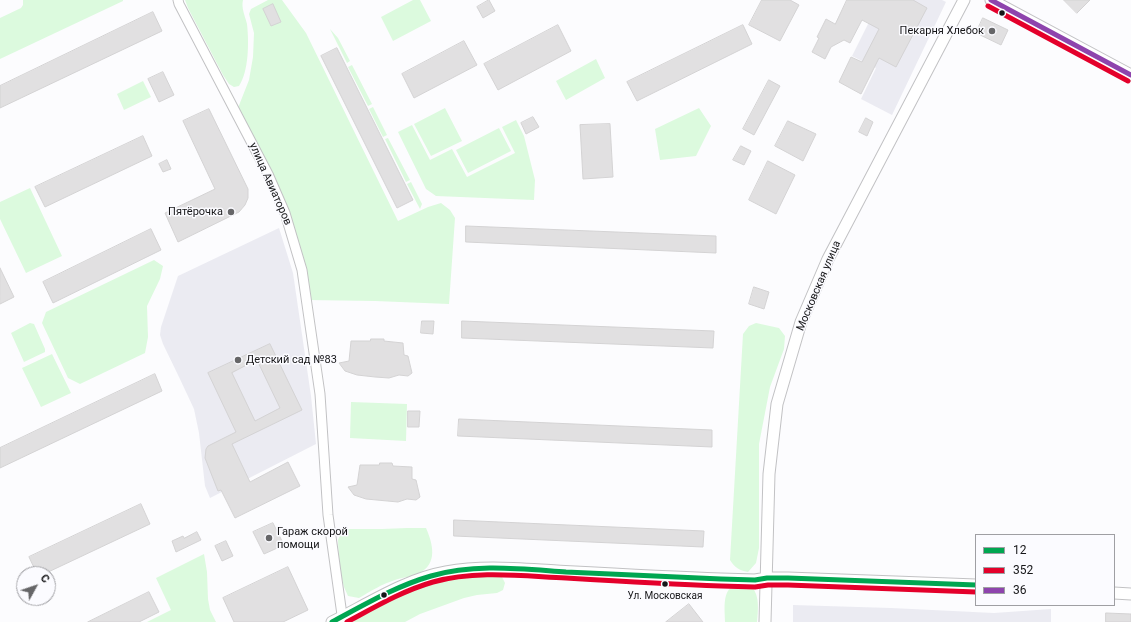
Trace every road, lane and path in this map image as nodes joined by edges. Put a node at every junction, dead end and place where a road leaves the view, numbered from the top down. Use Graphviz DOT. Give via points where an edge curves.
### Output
graph roads {
  1 [pos="178,0"];
  2 [pos="964,0"];
  3 [pos="991,0"];
  4 [pos="1131,75"];
  5 [pos="767,578"];
  6 [pos="975,585"];
  7 [pos="1115,593"];
  8 [pos="1131,594"];
  9 [pos="342,619"];
  10 [pos="332,622"];
  11 [pos="765,622"];
  1 -- 9 [label="street, улица Авиаторов" via="266,170 285,213 302,270 320,394 328,515"];
  2 -- 5 [label="street, Московская улица" via="829,258 801,322 777,404 769,474"];
  3 -- 4 [label="street"];
  5 -- 6 [label="street"];
  5 -- 9 [label="street" via="721,579 465,569 417,580"];
  5 -- 11 [label="street, Московская улица"];
  7 -- 8 [label="street"];
  9 -- 10 [label="street"];
}
